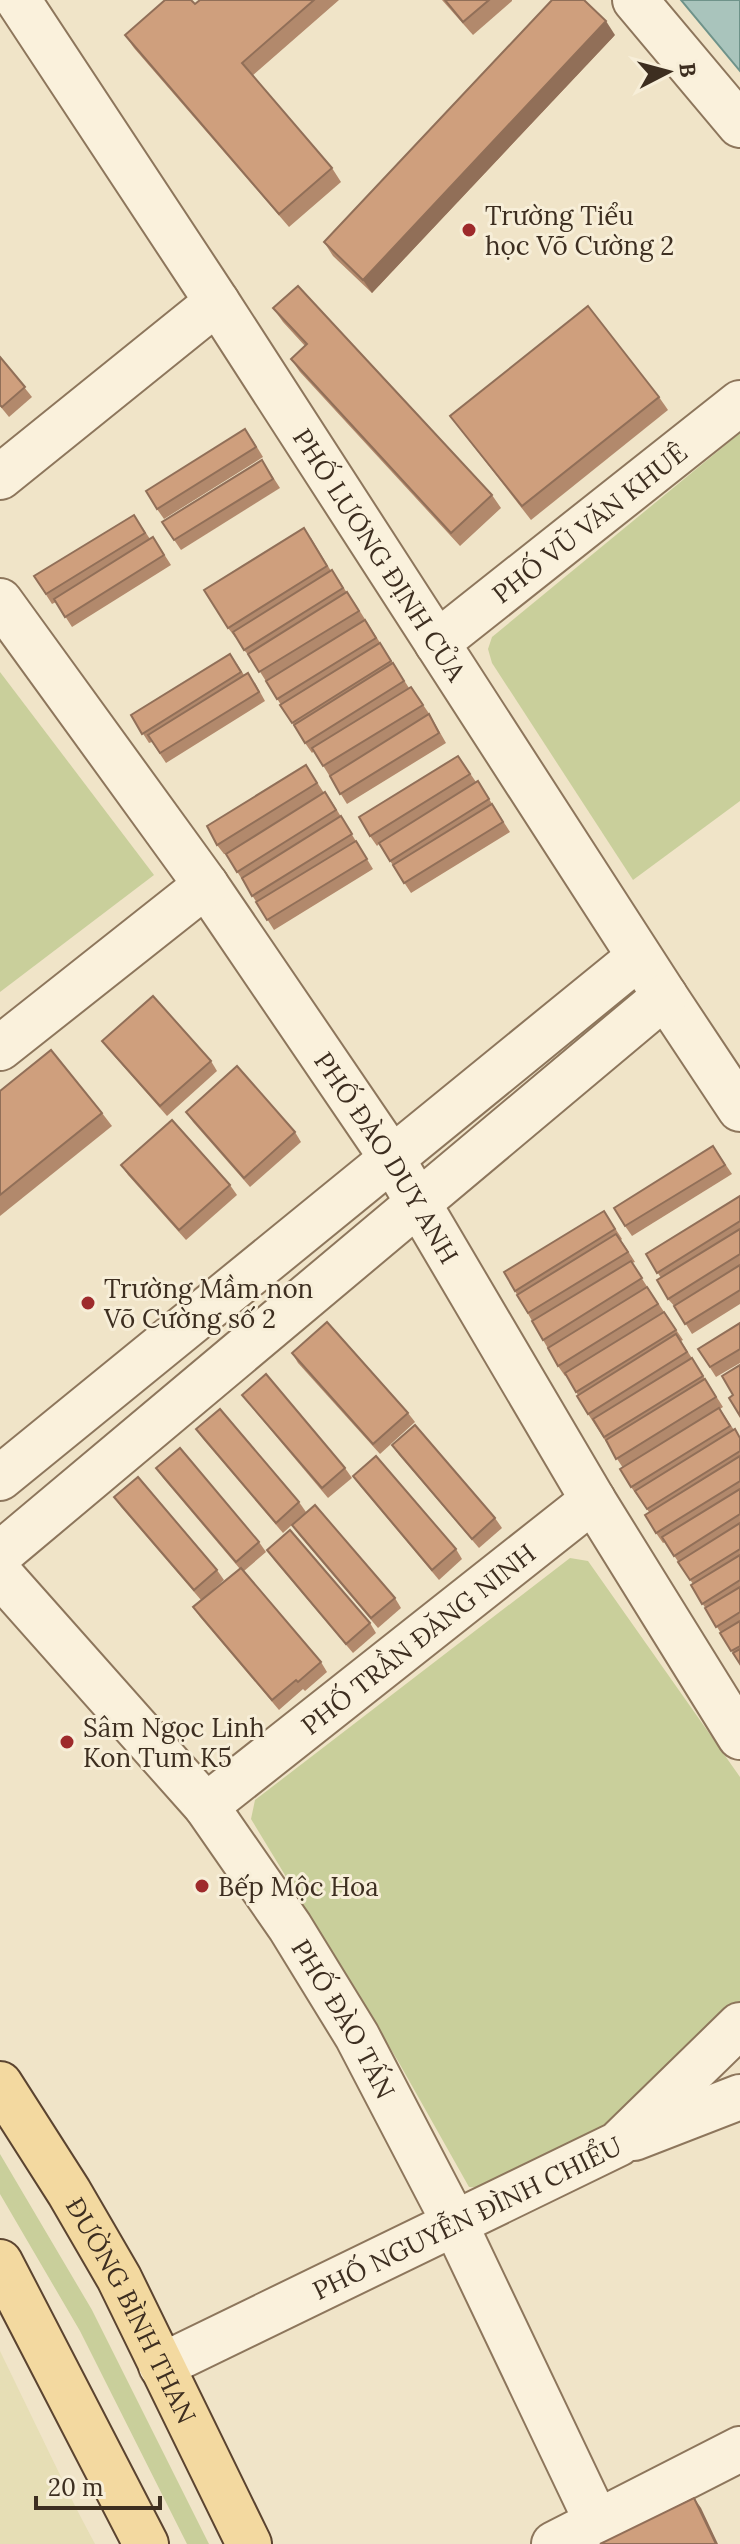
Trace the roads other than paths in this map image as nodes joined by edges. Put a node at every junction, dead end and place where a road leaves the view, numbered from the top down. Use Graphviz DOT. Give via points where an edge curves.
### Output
graph roads {
  1 [pos="18,0"];
  2 [pos="635,0"];
  3 [pos="740,125"];
  4 [pos="217,302"];
  5 [pos="740,403"];
  6 [pos="0,477"];
  7 [pos="0,601"];
  8 [pos="437,643"];
  9 [pos="206,885"];
  10 [pos="639,957"];
  11 [pos="665,996"];
  12 [pos="0,1048"];
  13 [pos="740,1109"];
  14 [pos="391,1157"];
  15 [pos="418,1205"];
  16 [pos="159,1348"];
  17 [pos="193,1393"];
  18 [pos="0,1478"];
  19 [pos="593,1500"];
  20 [pos="0,1554"];
  21 [pos="0,1574"];
  22 [pos="740,1737"];
  23 [pos="206,1806"];
  24 [pos="740,2025"];
  25 [pos="0,2084"];
  26 [pos="740,2097"];
  27 [pos="618,2144"];
  28 [pos="454,2222"];
  29 [pos="0,2262"];
  30 [pos="161,2366"];
  31 [pos="740,2449"];
  32 [pos="597,2522"];
  33 [pos="146,2544"];
  34 [pos="249,2544"];
  35 [pos="554,2544"];
  1 -- 4 [label="street, PHỐ LƯƠNG ĐỊNH CỦA"];
  2 -- 3 [label="street"];
  4 -- 6 [label="street"];
  4 -- 8 [label="street, PHỐ LƯƠNG ĐỊNH CỦA"];
  5 -- 8 [label="street, PHỐ VŨ VĂN KHUÊ"];
  7 -- 9 [label="street, PHỐ ĐÀO DUY ANH"];
  8 -- 10 [label="street, PHỐ LƯƠNG ĐỊNH CỦA"];
  9 -- 12 [label="street"];
  9 -- 14 [label="street, PHỐ ĐÀO DUY ANH"];
  10 -- 11 [label="street, PHỐ LƯƠNG ĐỊNH CỦA"];
  10 -- 14 [label="street"];
  11 -- 13 [label="street, PHỐ LƯƠNG ĐỊNH CỦA"];
  11 -- 15 [label="street"];
  14 -- 15 [label="street, PHỐ ĐÀO DUY ANH"];
  14 -- 16 [label="street"];
  15 -- 17 [label="street"];
  15 -- 19 [label="street, PHỐ ĐÀO DUY ANH"];
  16 -- 17 [label="street"];
  16 -- 18 [label="street"];
  17 -- 20 [label="street"];
  19 -- 22 [label="street, PHỐ ĐÀO DUY ANH"];
  19 -- 23 [label="street, PHỐ TRẦN ĐĂNG NINH"];
  21 -- 23 [label="street, PHỐ ĐÀO TẤN"];
  23 -- 28 [label="street, PHỐ ĐÀO TẤN" via="357,2036"];
  24 -- 27 [label="street, PHỐ NGUYỄN ĐÌNH CHIỂU"];
  25 -- 30 [label="main road, ĐƯỜNG BÌNH THAN" via="119,2278"];
  26 -- 27 [label="street"];
  27 -- 28 [label="street, PHỐ NGUYỄN ĐÌNH CHIỂU"];
  28 -- 30 [label="street, PHỐ NGUYỄN ĐÌNH CHIỂU"];
  28 -- 32 [label="street, PHỐ ĐÀO TẤN"];
  29 -- 33 [label="main road"];
  30 -- 34 [label="main road, ĐƯỜNG BÌNH THAN"];
  31 -- 32 [label="street"];
  32 -- 35 [label="street"];
}
